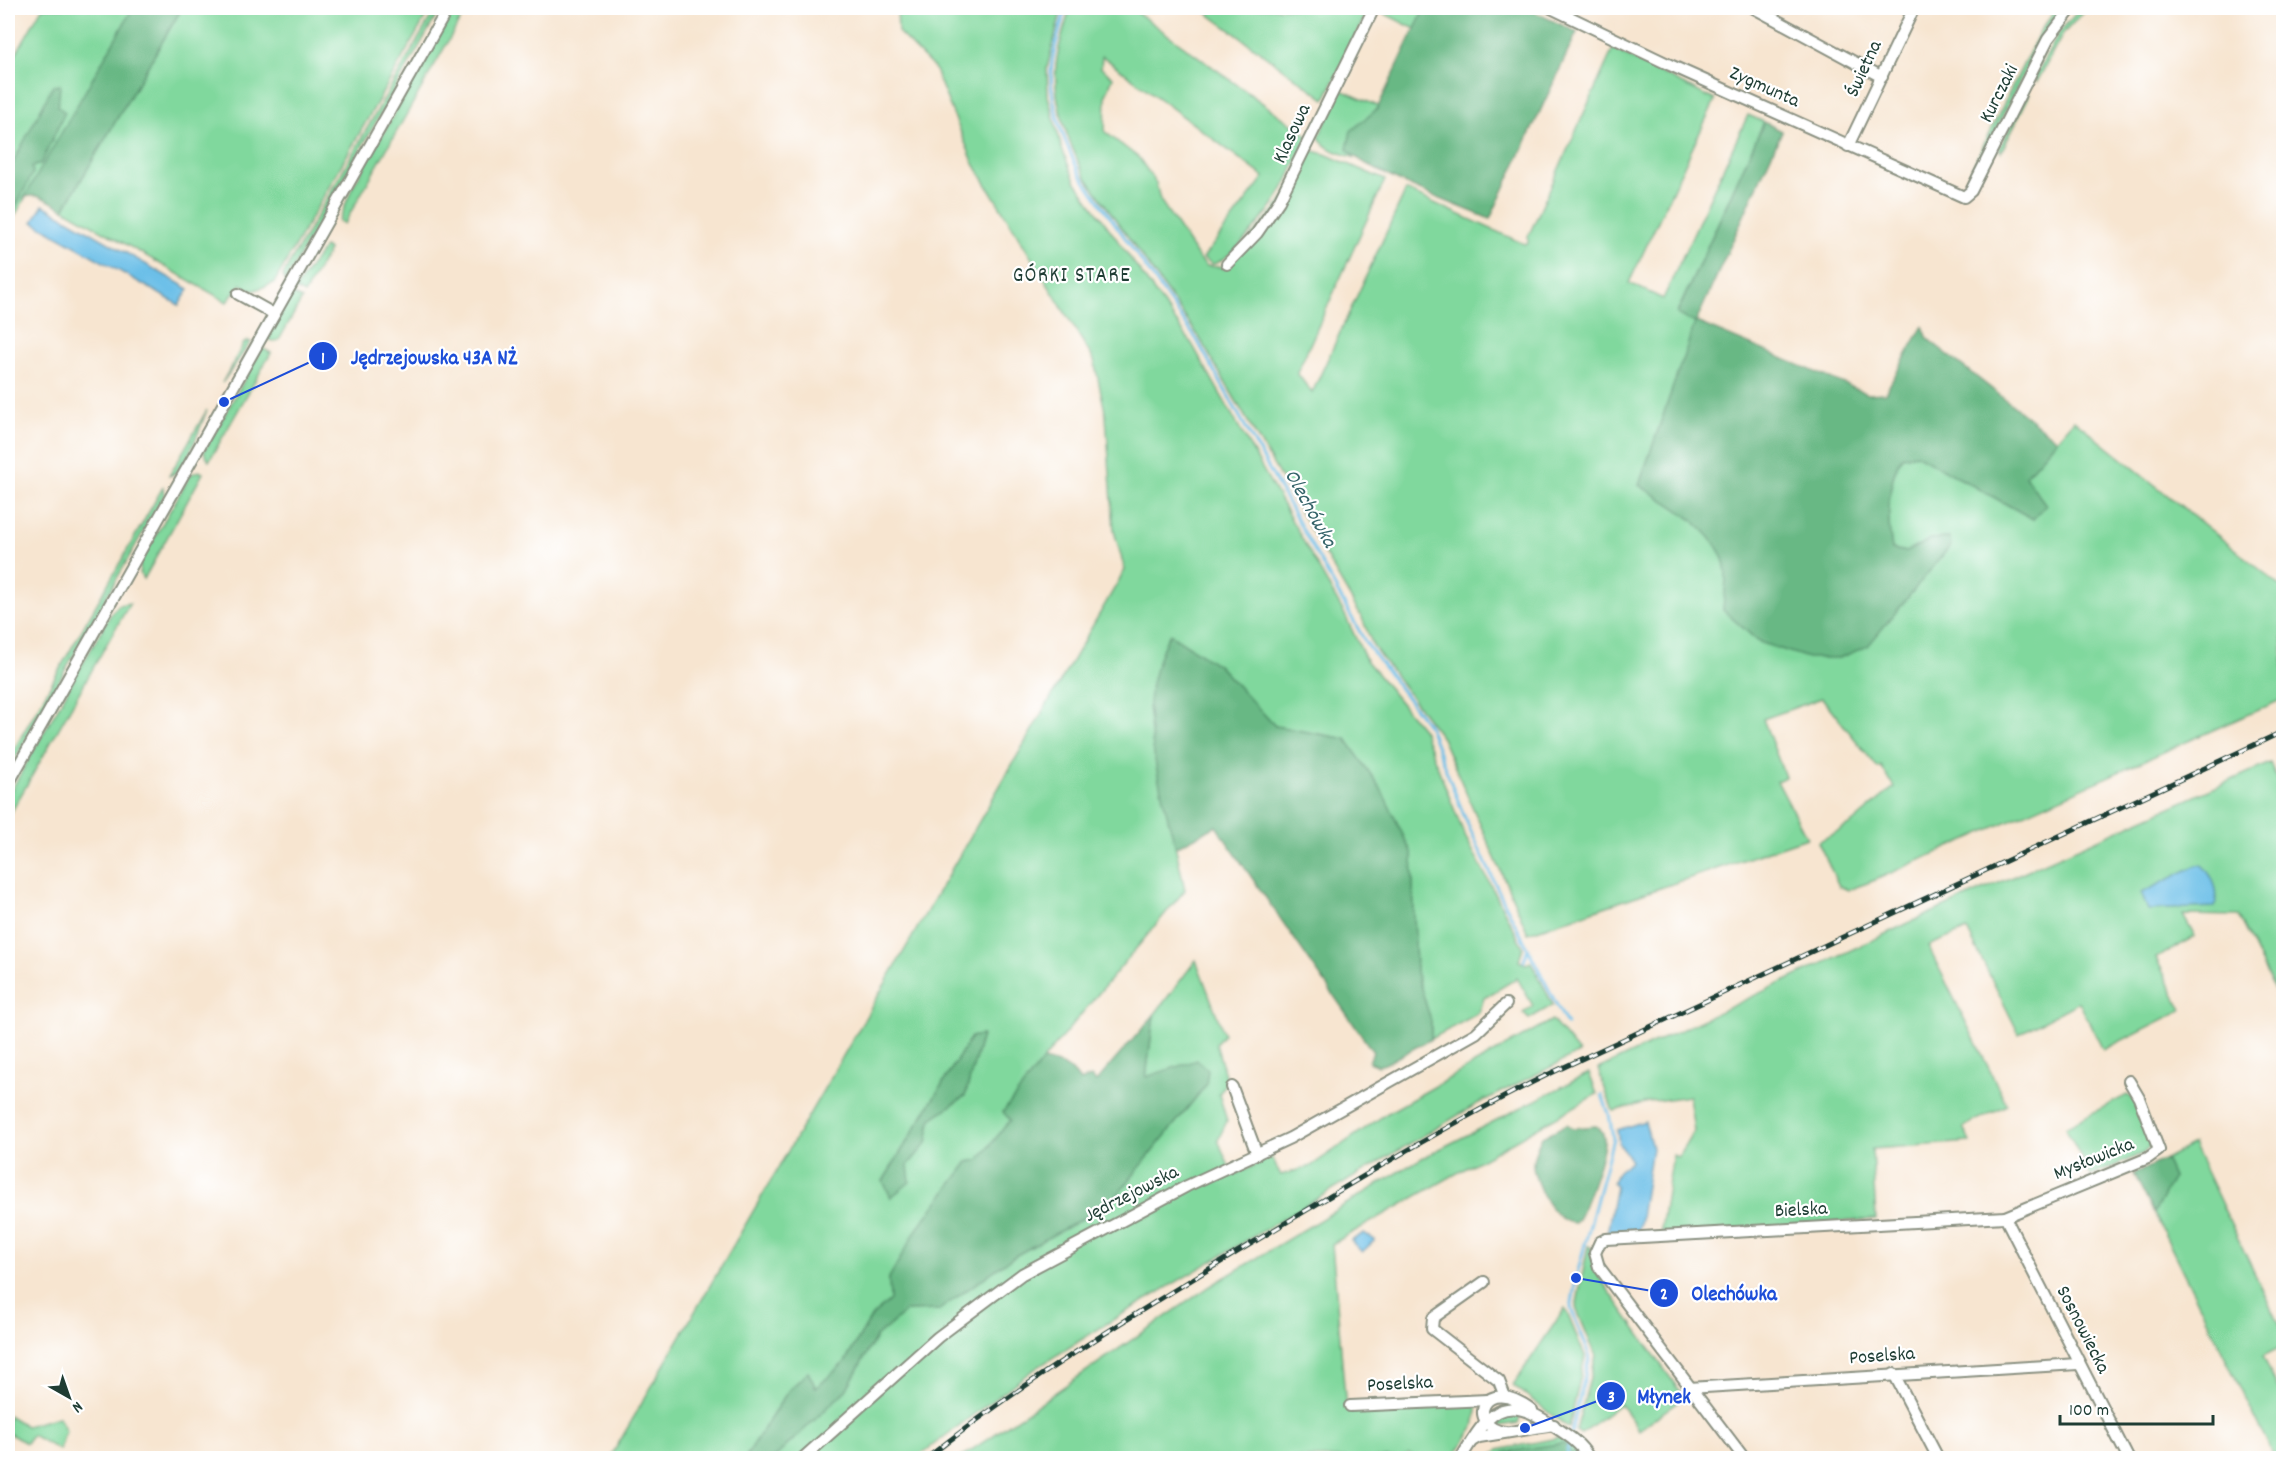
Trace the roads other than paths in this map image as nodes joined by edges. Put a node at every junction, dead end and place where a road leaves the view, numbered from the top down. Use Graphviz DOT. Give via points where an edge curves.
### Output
graph roads {
  1 [pos="448,8"];
  2 [pos="1374,8"];
  3 [pos="1551,8"];
  4 [pos="1754,8"];
  5 [pos="1914,8"];
  6 [pos="2072,8"];
  7 [pos="1882,77"];
  8 [pos="1848,146"];
  9 [pos="1964,197"];
  10 [pos="1227,264"];
  11 [pos="238,294"];
  12 [pos="274,314"];
  13 [pos="8,784"];
  14 [pos="1506,1004"];
  15 [pos="2129,1081"];
  16 [pos="1232,1087"];
  17 [pos="1257,1154"];
  18 [pos="2005,1217"];
  19 [pos="1484,1282"];
  20 [pos="2078,1364"];
  21 [pos="1894,1374"];
  22 [pos="1689,1388"];
  23 [pos="1504,1394"];
  24 [pos="1488,1400"];
  25 [pos="1350,1406"];
  26 [pos="1528,1409"];
  27 [pos="1485,1421"];
  28 [pos="1554,1425"];
  29 [pos="1511,1431"];
  30 [pos="1472,1441"];
  31 [pos="803,1458"];
  32 [pos="1461,1458"];
  33 [pos="1589,1458"];
  34 [pos="1744,1458"];
  35 [pos="1938,1458"];
  36 [pos="2128,1458"];
  1 -- 12 [label="street"];
  2 -- 10 [label="street, Klasowa" via="1279,201 1257,233"];
  3 -- 8 [label="street, Zygmunta"];
  4 -- 7 [label="street"];
  5 -- 7 [label="street, Świetna"];
  6 -- 9 [label="street, Kurczaki" via="2048,39 1971,192"];
  7 -- 8 [label="street, Świetna"];
  8 -- 9 [label="street, Zygmunta"];
  11 -- 12 [label="street"];
  12 -- 13 [label="street"];
  14 -- 17 [label="street, Jędrzejowska" via="1476,1033"];
  15 -- 18 [label="street, Mysłowicka" via="2159,1150"];
  16 -- 17 [label="street"];
  17 -- 31 [label="street, Jędrzejowska" via="1022,1274 938,1337"];
  18 -- 20 [label="street, Sosnowiecka"];
  18 -- 22 [label="street, Bielska" via="1600,1242 1595,1253 1599,1267"];
  19 -- 23 [label="street" via="1433,1318 1431,1324 1432,1329 1499,1381"];
  20 -- 21 [label="street, Poselska"];
  20 -- 36 [label="street, Sosnowiecka"];
  21 -- 22 [label="street, Poselska"];
  21 -- 35 [label="street"];
  22 -- 34 [label="street"];
  23 -- 24 [label="street, Poselska"];
  23 -- 26 [label="street"];
  24 -- 25 [label="street, Poselska"];
  24 -- 27 [label="street"];
  26 -- 27 [label="street" via="1501,1411"];
  26 -- 28 [label="street"];
  26 -- 29 [label="street" via="1525,1420"];
  27 -- 29 [label="street" via="1491,1428"];
  27 -- 30 [label="street"];
  28 -- 29 [label="street"];
  28 -- 33 [label="street" via="1579,1443"];
  29 -- 30 [label="street"];
  30 -- 32 [label="street"];
}
